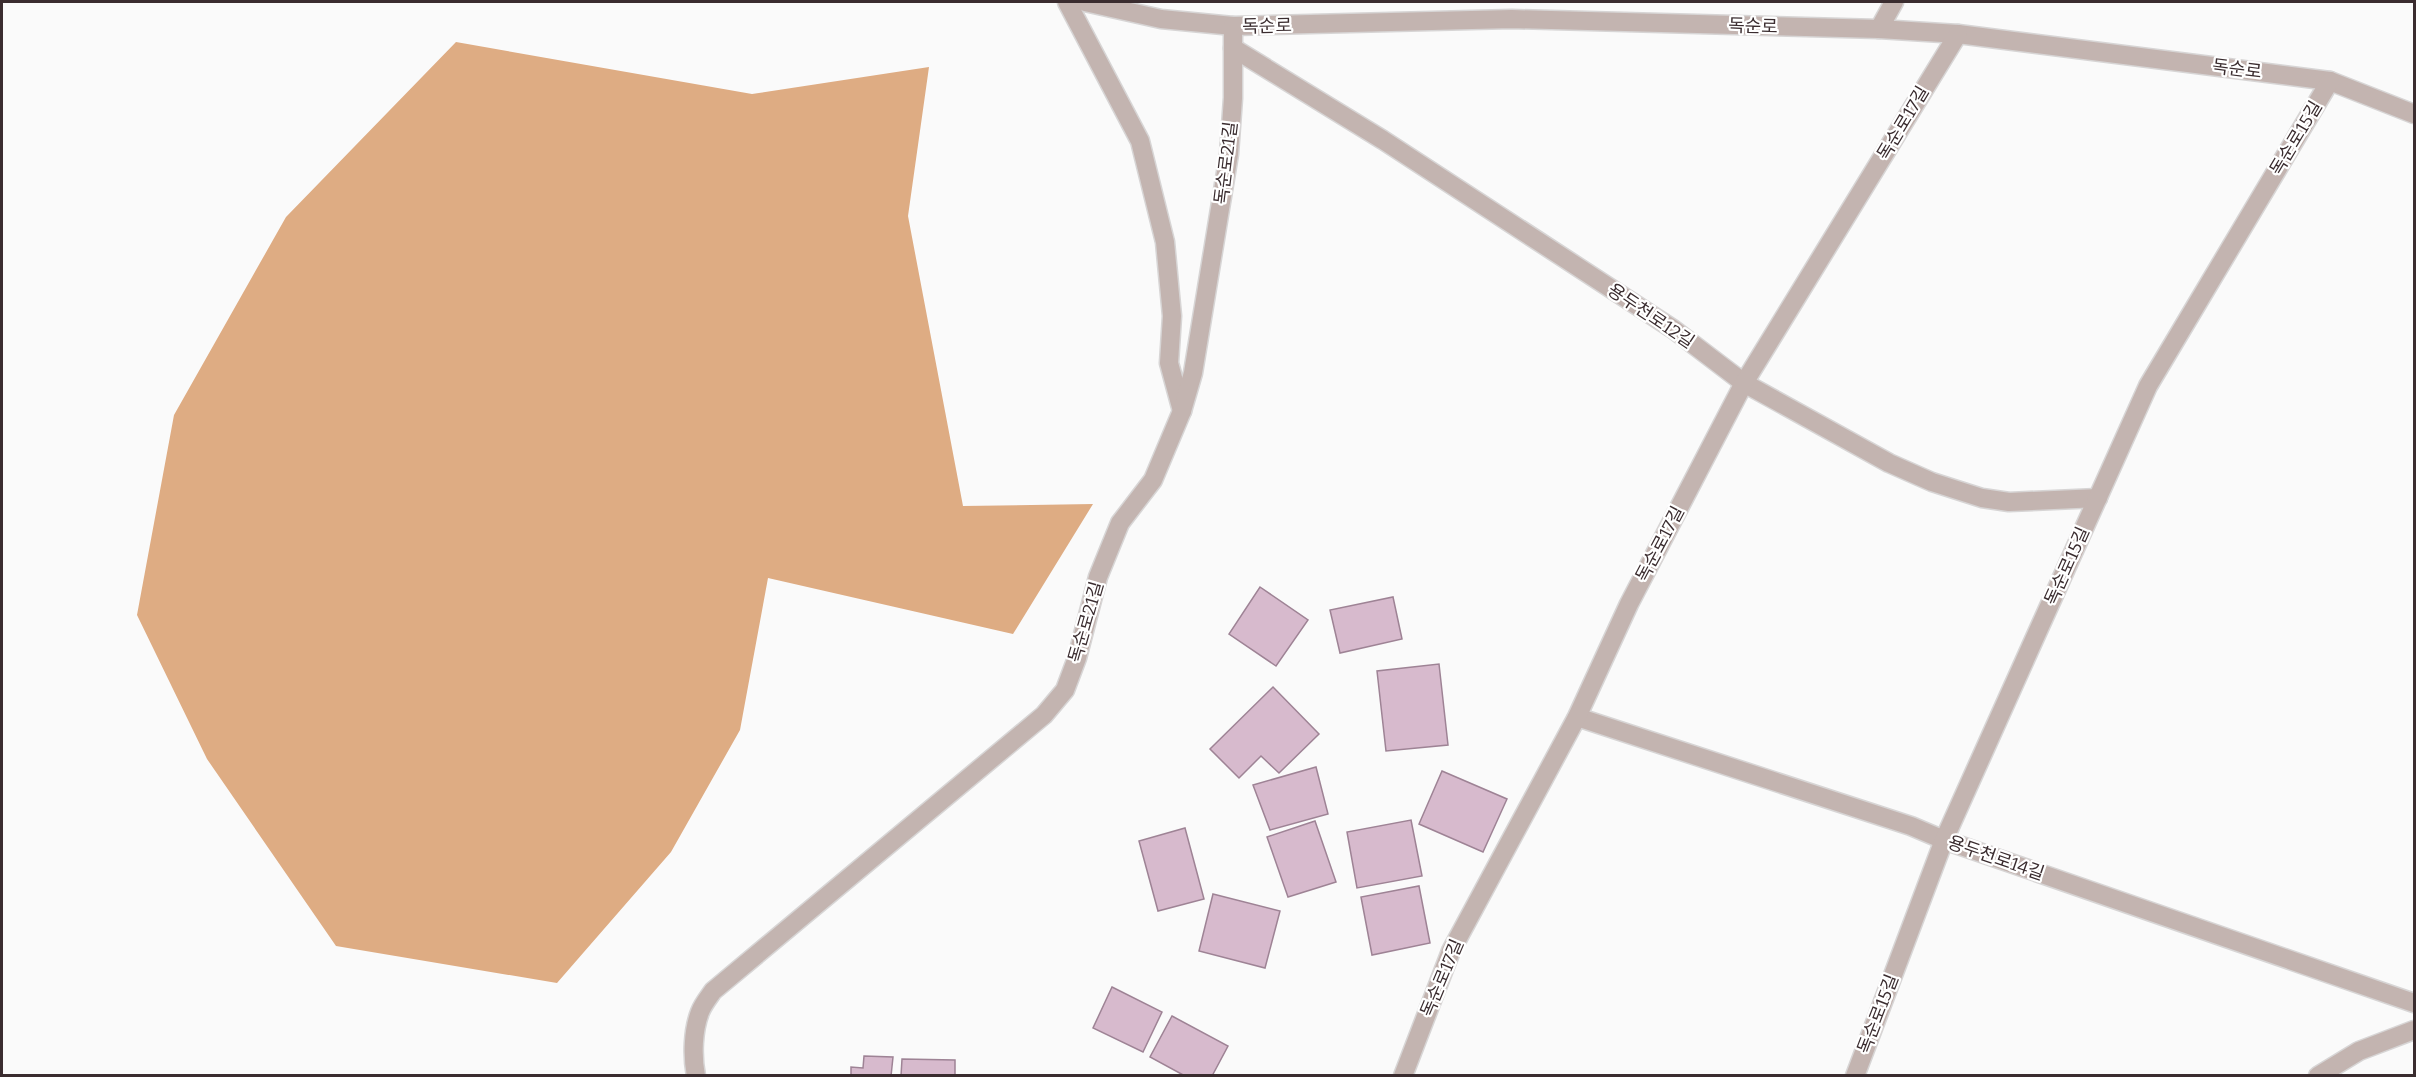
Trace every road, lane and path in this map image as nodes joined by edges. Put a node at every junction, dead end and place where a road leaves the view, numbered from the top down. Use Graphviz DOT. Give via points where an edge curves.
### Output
graph roads {
  1 [pos="1067,2"];
  2 [pos="1084,2"];
  3 [pos="1894,2"];
  4 [pos="1233,27"];
  5 [pos="1879,29"];
  6 [pos="1958,34"];
  7 [pos="1233,48"];
  8 [pos="2330,81"];
  9 [pos="2415,114"];
  10 [pos="1744,383"];
  11 [pos="1182,411"];
  12 [pos="2098,498"];
  13 [pos="1577,717"];
  14 [pos="1944,840"];
  15 [pos="2415,1003"];
  16 [pos="2415,1030"];
  17 [pos="696,1076"];
  18 [pos="1403,1076"];
  19 [pos="1855,1076"];
  20 [pos="2318,1076"];
  1 -- 11 [label="street" via="1140,141 1165,242 1172,316 1169,363"];
  2 -- 4 [label="street, 독순로" via="1161,19"];
  3 -- 5 [label="street"];
  4 -- 5 [label="street, 독순로" via="1512,19"];
  4 -- 7 [label="street, 독순로21길"];
  5 -- 6 [label="street, 독순로"];
  6 -- 8 [label="street, 독순로"];
  6 -- 10 [label="street, 독순로17길"];
  7 -- 10 [label="street, 용두천로12길" via="1383,140 1653,316"];
  7 -- 11 [label="street, 독순로21길" via="1229,154 1193,373"];
  8 -- 9 [label="street, 독순로"];
  8 -- 12 [label="street, 독순로15길" via="2148,386"];
  10 -- 12 [label="street, 용두천로12길" via="1889,463 1952,489 2009,502"];
  10 -- 13 [label="street, 독순로17길" via="1629,604"];
  11 -- 17 [label="street, 독순로21길" via="1153,480 1120,523 1098,577 1065,690 1044,715 713,991 700,1010"];
  12 -- 14 [label="street, 독순로15길"];
  13 -- 14 [label="street, 용두천로14길"];
  13 -- 18 [label="street, 독순로17길" via="1451,951"];
  14 -- 15 [label="street, 용두천로14길"];
  14 -- 19 [label="street, 독순로15길"];
  16 -- 20 [label="street" via="2359,1051"];
}
